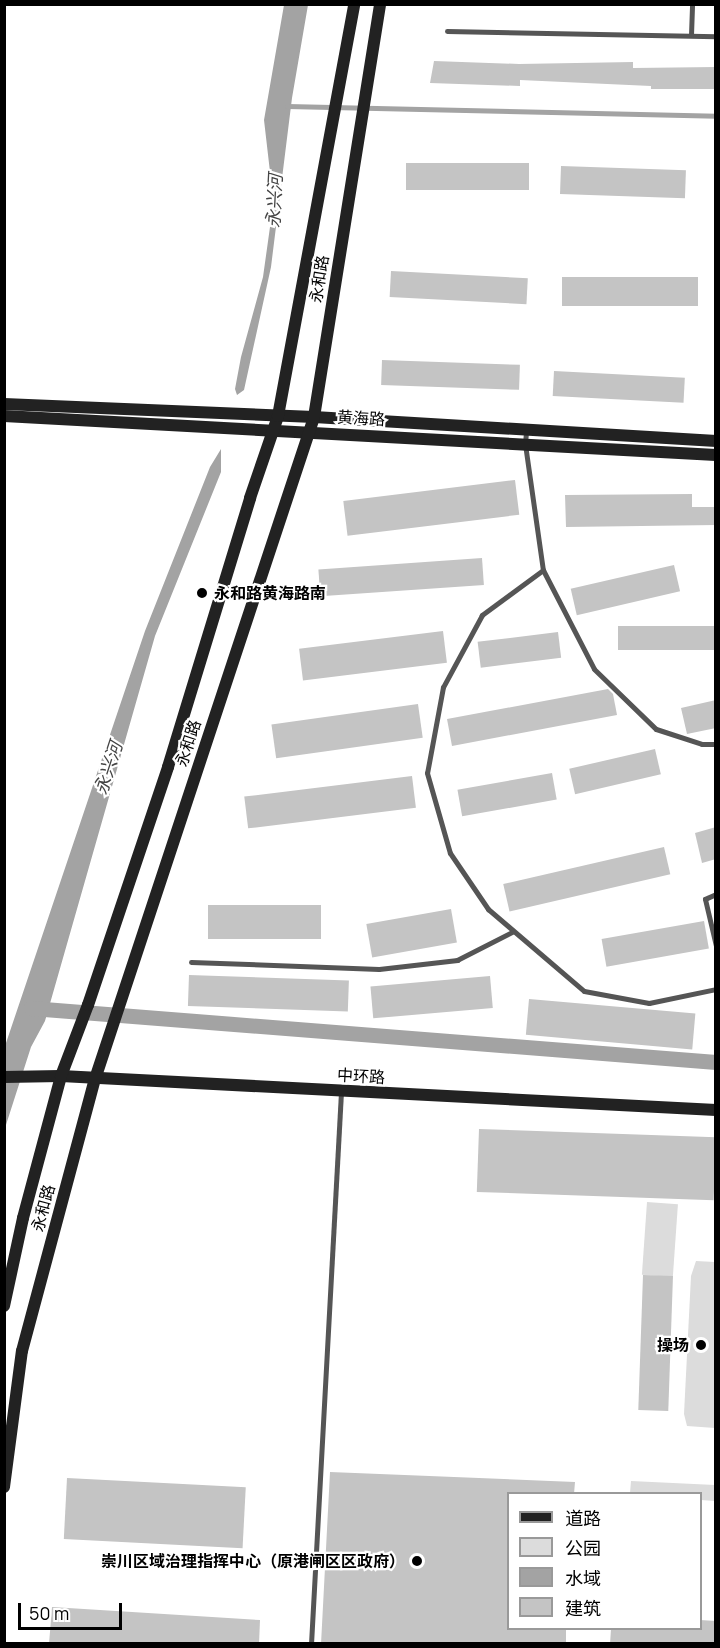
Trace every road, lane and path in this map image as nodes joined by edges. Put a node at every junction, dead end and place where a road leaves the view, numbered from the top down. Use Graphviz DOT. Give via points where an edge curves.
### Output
graph roads {
  1 [pos="354,4"];
  2 [pos="380,4"];
  3 [pos="692,4"];
  4 [pos="447,31"];
  5 [pos="691,35"];
  6 [pos="716,36"];
  7 [pos="4,405"];
  8 [pos="4,416"];
  9 [pos="278,416"];
  10 [pos="314,417"];
  11 [pos="273,429"];
  12 [pos="310,431"];
  13 [pos="526,438"];
  14 [pos="716,441"];
  15 [pos="716,455"];
  16 [pos="543,570"];
  17 [pos="716,744"];
  18 [pos="716,894"];
  19 [pos="512,932"];
  20 [pos="716,946"];
  21 [pos="191,962"];
  22 [pos="716,989"];
  23 [pos="61,1076"];
  24 [pos="4,1077"];
  25 [pos="95,1079"];
  26 [pos="341,1092"];
  27 [pos="716,1110"];
  28 [pos="4,1306"];
  29 [pos="4,1487"];
  30 [pos="311,1644"];
  1 -- 9 [label="main road, 永和路"];
  2 -- 10 [label="main road, 永和路"];
  3 -- 5 [label="lane"];
  4 -- 5 [label="lane"];
  5 -- 6 [label="lane"];
  7 -- 9 [label="main road, 黄海路"];
  8 -- 11 [label="main road, 黄海路"];
  9 -- 10 [label="main road, 黄海路"];
  9 -- 11 [label="main road, 永和路"];
  10 -- 12 [label="main road, 永和路"];
  10 -- 13 [label="main road, 黄海路"];
  11 -- 12 [label="main road, 黄海路"];
  11 -- 23 [label="main road, 永和路" via="168,767"];
  12 -- 13 [label="main road, 黄海路"];
  12 -- 25 [label="main road, 永和路"];
  13 -- 14 [label="main road, 黄海路"];
  13 -- 15 [label="main road, 黄海路"];
  13 -- 16 [label="lane"];
  16 -- 17 [label="lane" via="594,669 656,729 702,744"];
  16 -- 19 [label="lane" via="482,615 443,687 427,773 450,853 488,909"];
  18 -- 20 [label="lane" via="705,899"];
  19 -- 21 [label="lane" via="457,960 379,969"];
  19 -- 22 [label="lane" via="584,991 649,1004"];
  23 -- 24 [label="main road, 中环路"];
  23 -- 25 [label="main road, 中环路"];
  23 -- 28 [label="main road, 永和路"];
  25 -- 26 [label="main road, 中环路"];
  25 -- 29 [label="main road, 永和路" via="22,1351"];
  26 -- 27 [label="main road, 中环路"];
  26 -- 30 [label="lane"];
}
